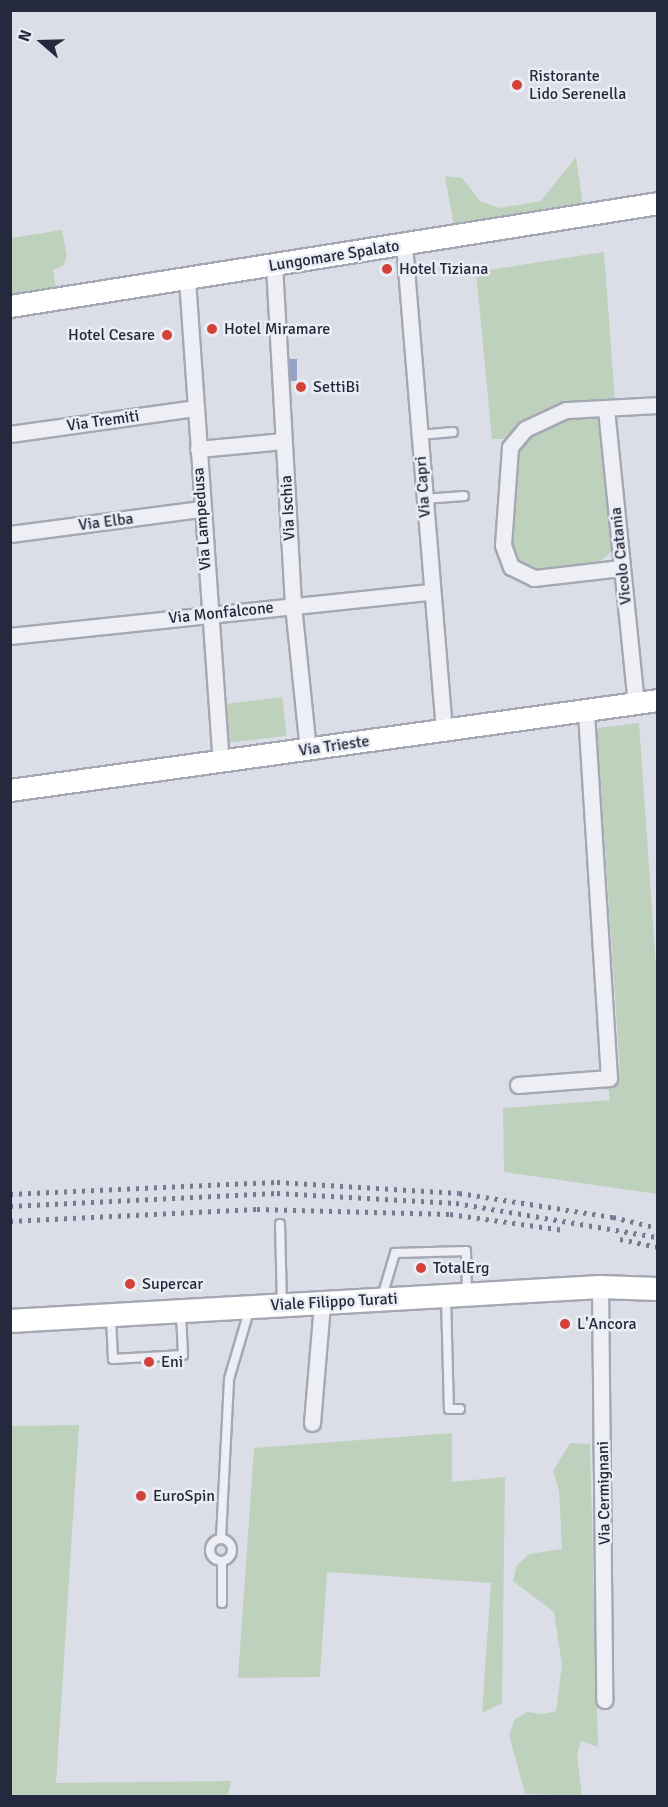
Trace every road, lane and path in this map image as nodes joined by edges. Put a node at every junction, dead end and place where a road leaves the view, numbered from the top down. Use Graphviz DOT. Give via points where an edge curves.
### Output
graph roads {
  1 [pos="657,203"];
  2 [pos="404,244"];
  3 [pos="274,265"];
  4 [pos="187,279"];
  5 [pos="10,306"];
  6 [pos="657,405"];
  7 [pos="196,408"];
  8 [pos="606,409"];
  9 [pos="453,432"];
  10 [pos="10,434"];
  11 [pos="419,435"];
  12 [pos="284,441"];
  13 [pos="198,449"];
  14 [pos="464,496"];
  15 [pos="424,499"];
  16 [pos="201,509"];
  17 [pos="10,534"];
  18 [pos="621,568"];
  19 [pos="432,592"];
  20 [pos="293,605"];
  21 [pos="209,614"];
  22 [pos="10,636"];
  23 [pos="657,700"];
  24 [pos="636,703"];
  25 [pos="586,712"];
  26 [pos="444,730"];
  27 [pos="308,750"];
  28 [pos="221,760"];
  29 [pos="10,790"];
  30 [pos="518,1085"];
  31 [pos="280,1224"];
  32 [pos="600,1287"];
  33 [pos="657,1289"];
  34 [pos="456,1296"];
  35 [pos="381,1301"];
  36 [pos="322,1303"];
  37 [pos="282,1305"];
  38 [pos="250,1307"];
  39 [pos="181,1311"];
  40 [pos="111,1316"];
  41 [pos="10,1321"];
  42 [pos="460,1409"];
  43 [pos="312,1424"];
  44 [pos="221,1538"];
  45 [pos="222,1561"];
  46 [pos="222,1603"];
  47 [pos="604,1700"];
  1 -- 2 [label="street, Lungomare Spalato"];
  2 -- 3 [label="street, Lungomare Spalato"];
  2 -- 11 [label="street, Via Capri"];
  3 -- 4 [label="street, Lungomare Spalato"];
  3 -- 12 [label="street, Via Ischia"];
  4 -- 5 [label="street, Lungomare Spalato"];
  4 -- 7 [label="street, Via Lampedusa"];
  6 -- 8 [label="street"];
  7 -- 10 [label="street, Via Tremiti"];
  7 -- 13 [label="street, Via Lampedusa"];
  8 -- 18 [label="street, Vicolo Catania"];
  8 -- 18 [label="street" via="566,410 525,429 510,447 503,545 511,567 534,578"];
  9 -- 11 [label="lane"];
  11 -- 15 [label="street, Via Capri"];
  12 -- 13 [label="street"];
  12 -- 20 [label="street, Via Ischia"];
  13 -- 16 [label="street, Via Lampedusa"];
  14 -- 15 [label="lane"];
  15 -- 19 [label="street, Via Capri"];
  16 -- 17 [label="street, Via Elba"];
  16 -- 21 [label="street, Via Lampedusa"];
  18 -- 24 [label="street, Vicolo Catania"];
  19 -- 20 [label="street, Via Monfalcone"];
  19 -- 26 [label="street, Via Capri"];
  20 -- 21 [label="street, Via Monfalcone"];
  20 -- 27 [label="street, Via Ischia"];
  21 -- 22 [label="street, Via Monfalcone"];
  21 -- 28 [label="street, Via Lampedusa"];
  23 -- 24 [label="street, Via Trieste"];
  24 -- 25 [label="street, Via Trieste"];
  25 -- 26 [label="street, Via Trieste"];
  25 -- 30 [label="street" via="609,1078"];
  26 -- 27 [label="street, Via Trieste"];
  27 -- 28 [label="street, Via Trieste"];
  28 -- 29 [label="street, Via Trieste"];
  31 -- 37 [label="lane"];
  32 -- 33 [label="main road, Viale Filippo Turati"];
  32 -- 34 [label="main road, Viale Filippo Turati"];
  32 -- 47 [label="street, Via Cermignani"];
  34 -- 35 [label="main road, Viale Filippo Turati"];
  34 -- 35 [label="lane" via="466,1251 395,1253"];
  34 -- 42 [label="lane" via="449,1409"];
  35 -- 36 [label="main road, Viale Filippo Turati"];
  36 -- 37 [label="main road, Viale Filippo Turati"];
  36 -- 43 [label="street"];
  37 -- 38 [label="main road, Viale Filippo Turati"];
  38 -- 39 [label="main road, Viale Filippo Turati"];
  38 -- 44 [label="lane" via="229,1379"];
  39 -- 40 [label="main road, Viale Filippo Turati"];
  39 -- 40 [label="lane" via="183,1355 113,1359"];
  40 -- 41 [label="main road, Viale Filippo Turati"];
  44 -- 45 [label="lane" via="232,1548 231,1555"];
  44 -- 45 [label="lane" via="214,1540 209,1550 214,1559"];
  45 -- 46 [label="lane"];
}
